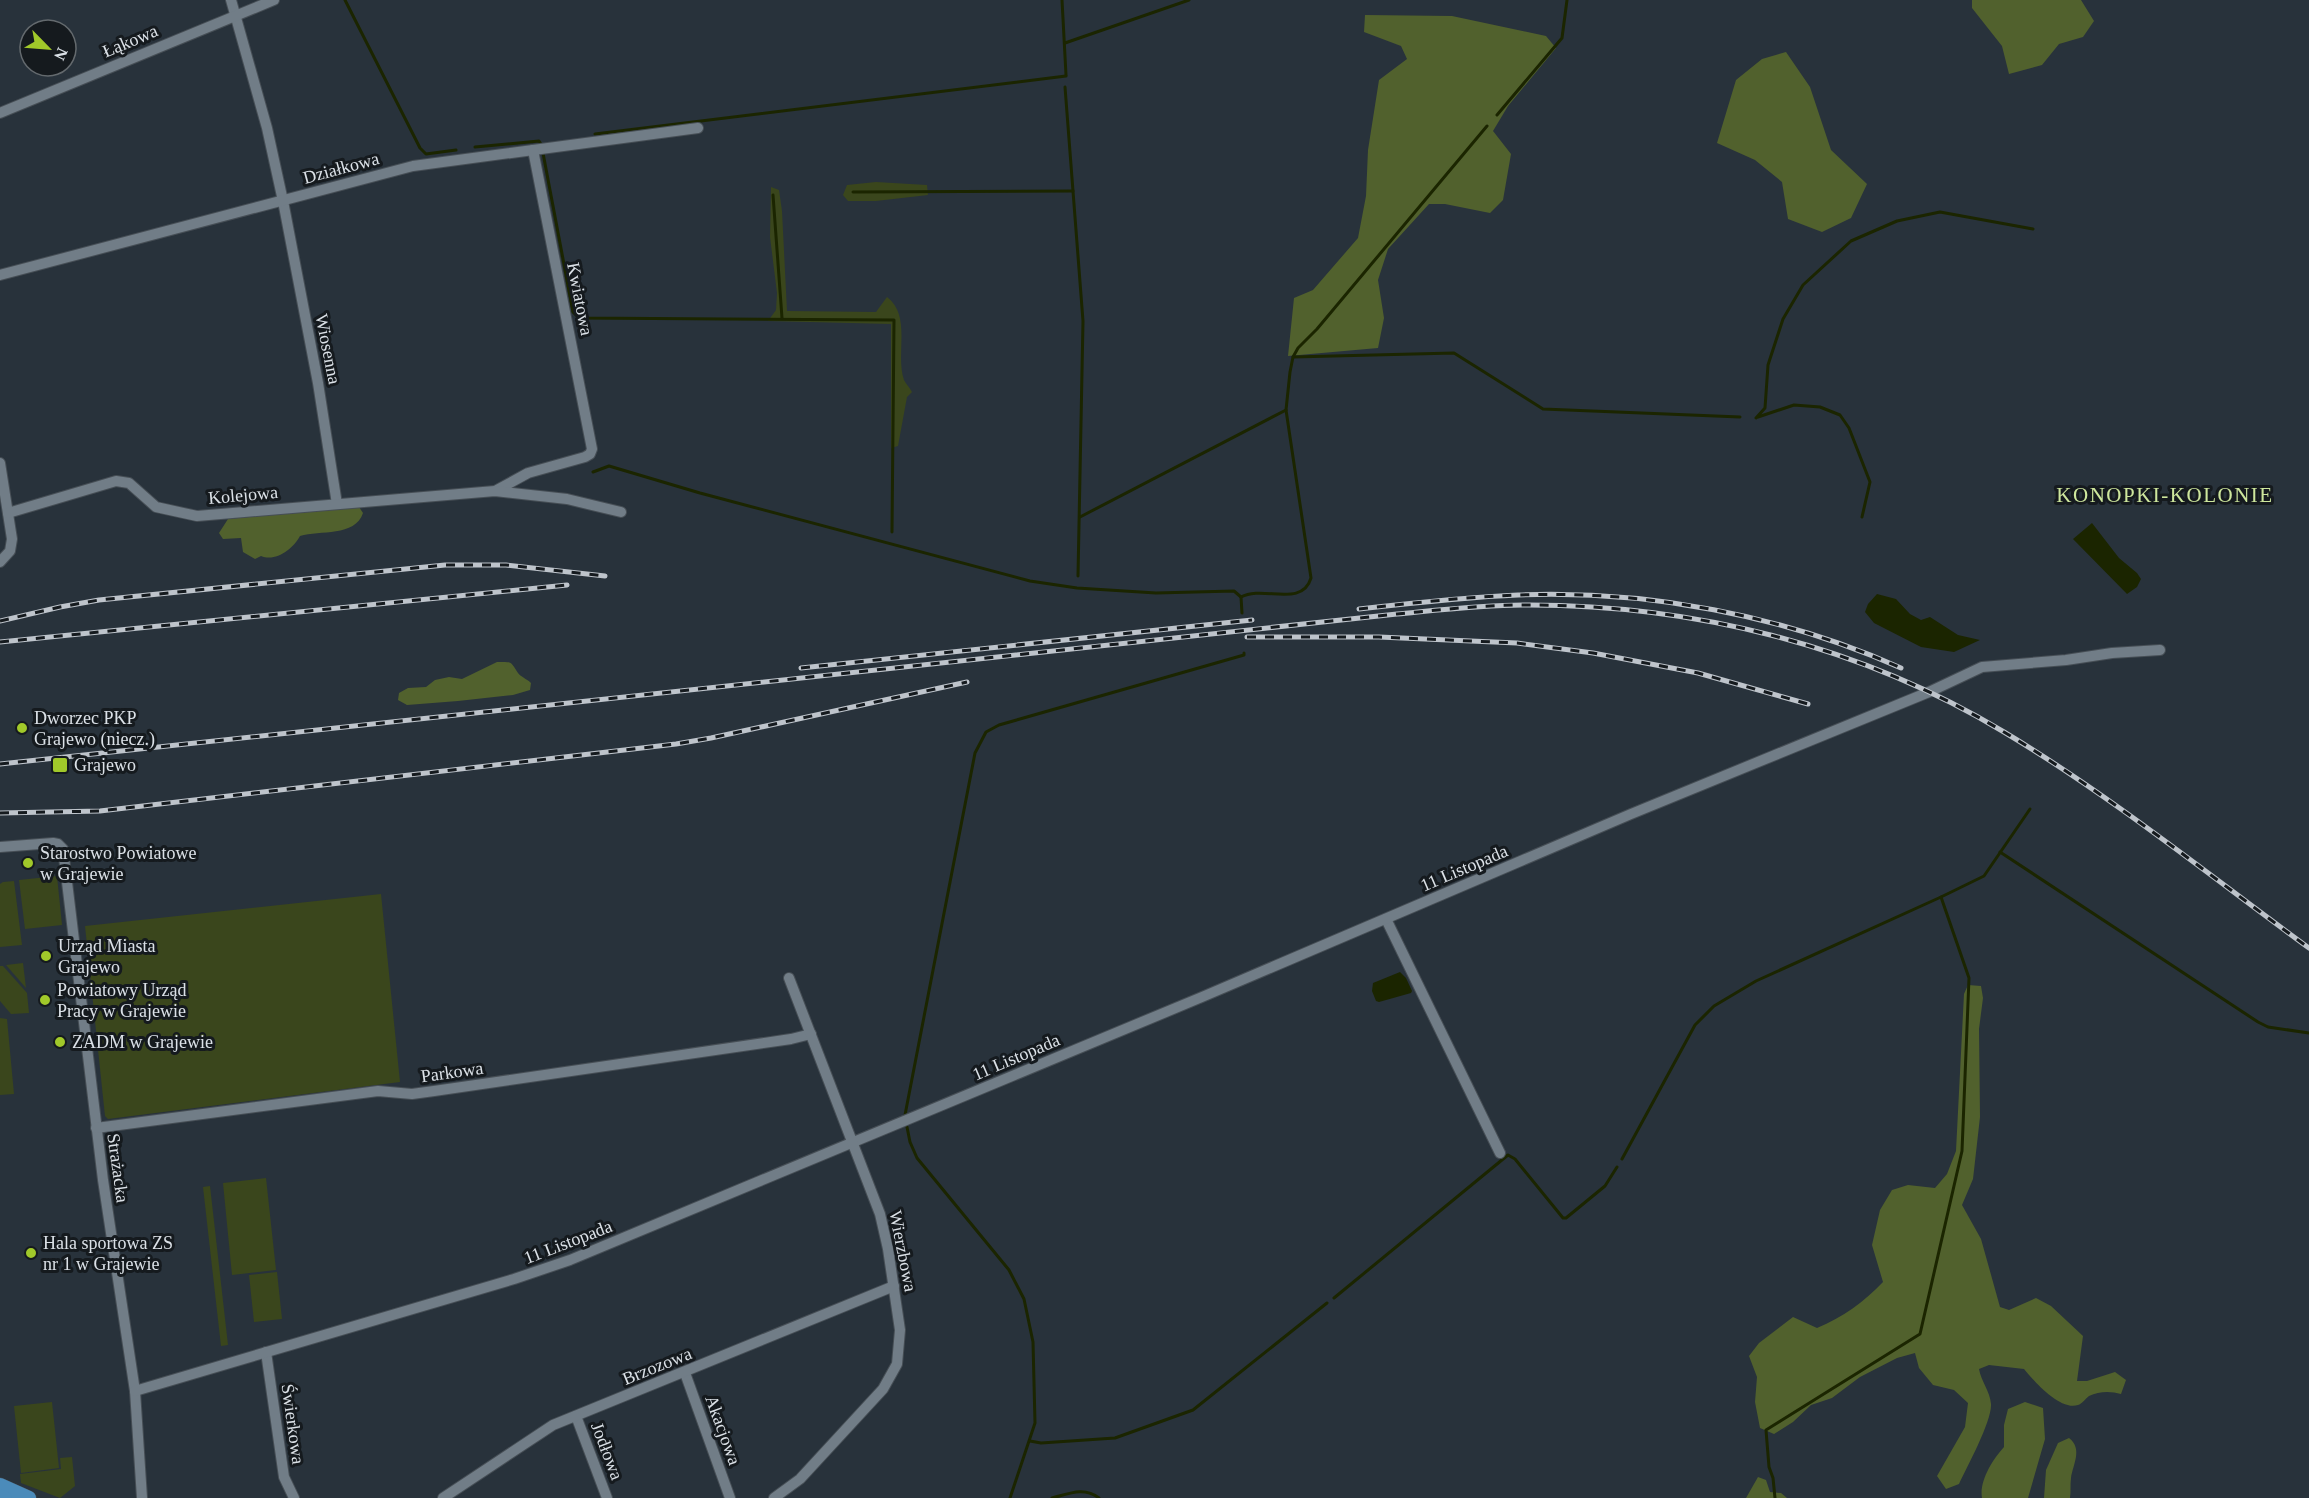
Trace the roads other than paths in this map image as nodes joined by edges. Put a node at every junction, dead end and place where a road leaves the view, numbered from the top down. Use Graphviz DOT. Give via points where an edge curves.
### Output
graph roads {
  1 [pos="231,0"];
  2 [pos="274,0"];
  3 [pos="235,15"];
  4 [pos="0,113"];
  5 [pos="698,128"];
  6 [pos="533,150"];
  7 [pos="283,201"];
  8 [pos="0,275"];
  9 [pos="590,454"];
  10 [pos="0,463"];
  11 [pos="495,491"];
  12 [pos="337,504"];
  13 [pos="621,512"];
  14 [pos="8,513"];
  15 [pos="2,561"];
  16 [pos="2160,650"];
  17 [pos="0,847"];
  18 [pos="1386,920"];
  19 [pos="789,978"];
  20 [pos="811,1034"];
  21 [pos="96,1128"];
  22 [pos="854,1143"];
  23 [pos="1500,1153"];
  24 [pos="894,1286"];
  25 [pos="266,1352"];
  26 [pos="684,1373"];
  27 [pos="135,1391"];
  28 [pos="576,1416"];
  29 [pos="0,1485"];
  30 [pos="0,1496"];
  31 [pos="5,1498"];
  32 [pos="29,1498"];
  33 [pos="142,1498"];
  34 [pos="294,1498"];
  35 [pos="444,1498"];
  36 [pos="607,1498"];
  37 [pos="730,1498"];
  38 [pos="774,1498"];
  1 -- 3 [label="street, Wiosenna"];
  2 -- 3 [label="street, Łąkowa"];
  3 -- 4 [label="street, Łąkowa"];
  3 -- 7 [label="street, Wiosenna"];
  5 -- 6 [label="street, Działkowa"];
  6 -- 7 [label="street, Działkowa" via="413,166"];
  6 -- 9 [label="street, Kwiatowa"];
  7 -- 8 [label="street, Działkowa"];
  7 -- 12 [label="street, Wiosenna"];
  9 -- 11 [label="street, Kolejowa" via="528,473"];
  10 -- 14 [label="street"];
  11 -- 12 [label="street, Kolejowa"];
  11 -- 13 [label="street, Kolejowa" via="567,499"];
  12 -- 14 [label="street, Kolejowa" via="197,516 156,507 129,483 116,481"];
  14 -- 15 [label="street" via="12,539 10,551"];
  16 -- 18 [label="street, 11 Listopada" via="1982,667"];
  17 -- 21 [label="street, Strażacka" via="45,843 58,844 63,849"];
  18 -- 22 [label="street, 11 Listopada"];
  18 -- 23 [label="street"];
  19 -- 20 [label="street, Wierzbowa"];
  20 -- 21 [label="street, Parkowa" via="423,1093 378,1091"];
  20 -- 22 [label="street, Wierzbowa"];
  21 -- 27 [label="street, Strażacka"];
  22 -- 24 [label="street, Wierzbowa" via="880,1214"];
  22 -- 25 [label="street, 11 Listopada" via="514,1280"];
  24 -- 26 [label="street, Brzozowa"];
  24 -- 38 [label="street, Wierzbowa" via="900,1345 889,1381 800,1479"];
  25 -- 27 [label="street, 11 Listopada"];
  25 -- 34 [label="street, Świerkowa" via="284,1477"];
  26 -- 28 [label="street, Brzozowa"];
  26 -- 37 [label="street, Akacjowa"];
  27 -- 33 [label="street, Strażacka"];
  28 -- 35 [label="street, Brzozowa" via="539,1433"];
  28 -- 36 [label="street, Jodłowa"];
  29 -- 32 [label="main road"];
  30 -- 31 [label="main road"];
}
